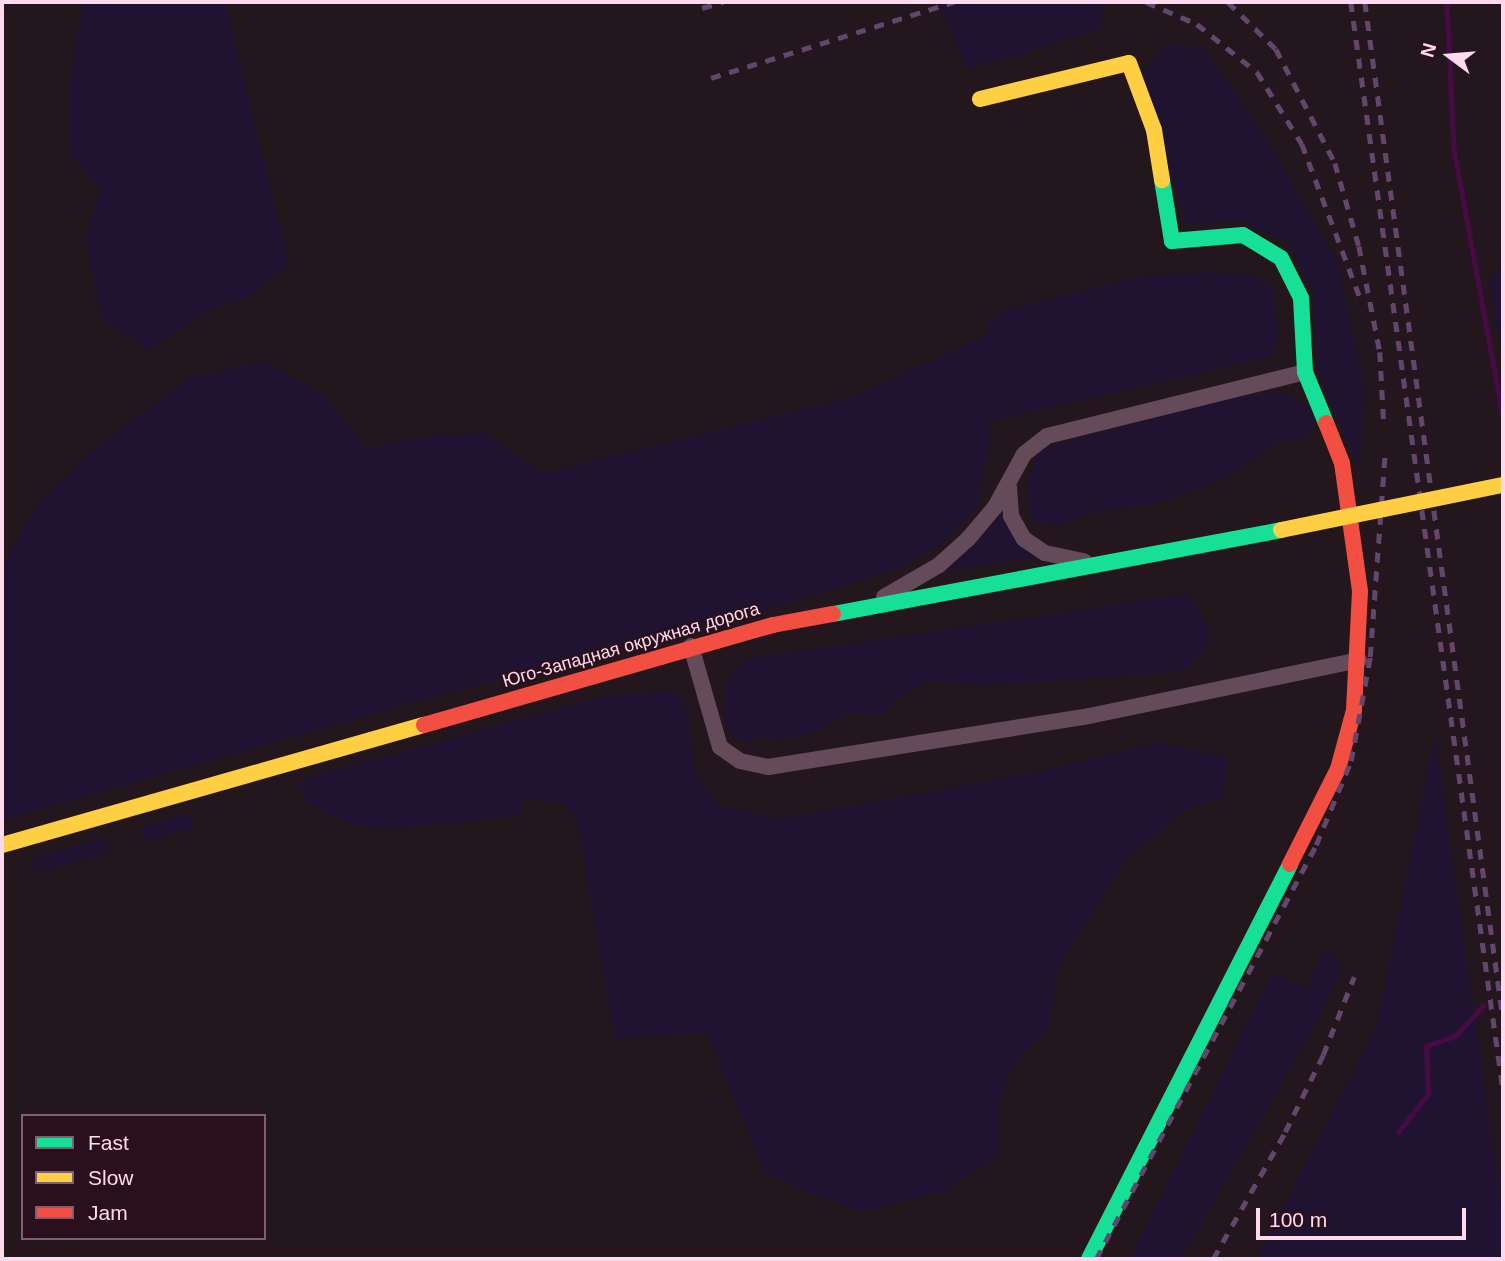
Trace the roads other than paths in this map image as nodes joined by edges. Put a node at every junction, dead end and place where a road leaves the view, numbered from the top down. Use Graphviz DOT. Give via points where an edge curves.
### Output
graph roads {
  1 [pos="980,99"];
  2 [pos="1305,372"];
  3 [pos="1009,484"];
  4 [pos="1503,485"];
  5 [pos="1100,564"];
  6 [pos="868,606"];
  7 [pos="691,646"];
  8 [pos="1359,660"];
  9 [pos="2,845"];
  10 [pos="1088,1259"];
  1 -- 2 [label="main road" via="1129,63 1154,130 1172,241 1243,235 1281,258 1301,298"];
  2 -- 3 [label="street" via="1060,430 1029,447"];
  2 -- 8 [label="main road" via="1342,463 1360,591"];
  3 -- 5 [label="street" via="1011,516 1029,544 1045,553"];
  3 -- 6 [label="street" via="982,524 953,554"];
  4 -- 5 [label="main road, Юго-Западная окружная дорога, bridge"];
  5 -- 6 [label="main road, Юго-Западная окружная дорога"];
  6 -- 7 [label="main road, Юго-Западная окружная дорога"];
  7 -- 8 [label="street" via="720,747 740,761 768,767 1089,716"];
  7 -- 9 [label="main road, Юго-Западная окружная дорога"];
  8 -- 10 [label="main road" via="1350,731 1338,769"];
}
